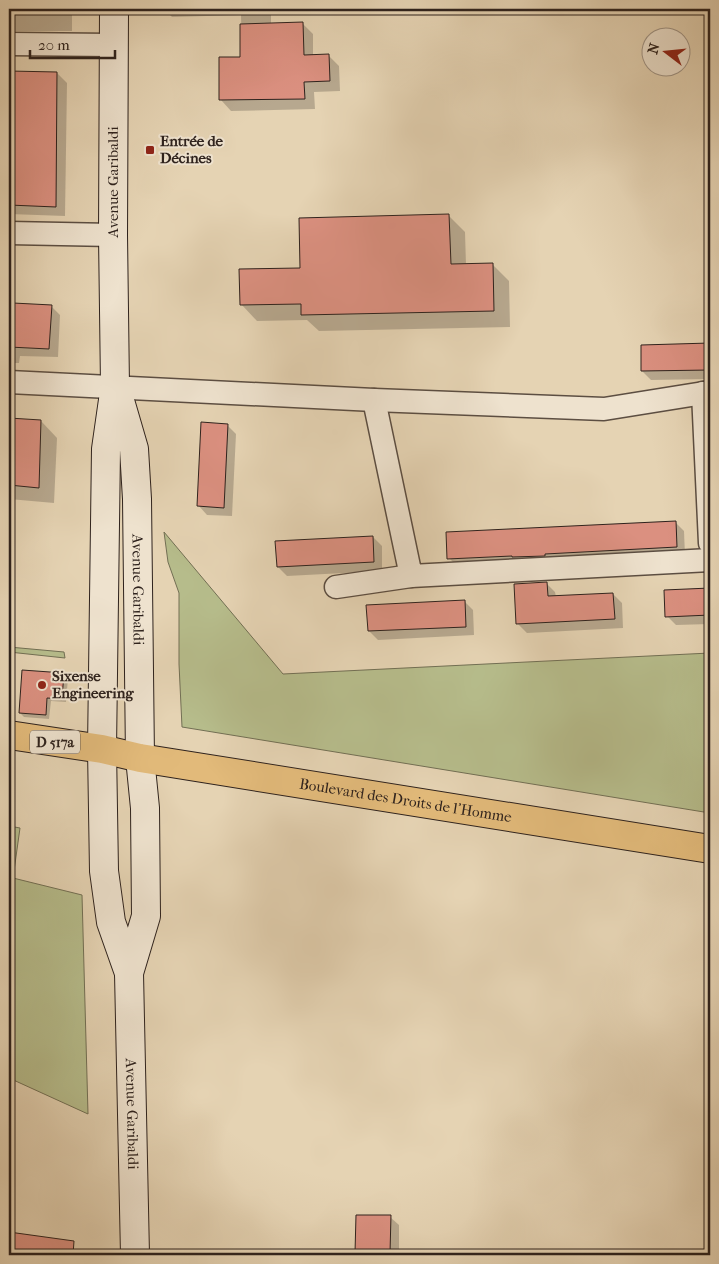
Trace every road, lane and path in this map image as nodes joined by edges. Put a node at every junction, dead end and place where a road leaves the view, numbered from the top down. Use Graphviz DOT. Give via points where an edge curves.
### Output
graph roads {
  1 [pos="114,9"];
  2 [pos="9,44"];
  3 [pos="112,45"];
  4 [pos="9,233"];
  5 [pos="112,235"];
  6 [pos="9,382"];
  7 [pos="115,386"];
  8 [pos="707,393"];
  9 [pos="374,400"];
  10 [pos="710,543"];
  11 [pos="710,560"];
  12 [pos="411,576"];
  13 [pos="336,587"];
  14 [pos="9,735"];
  15 [pos="102,749"];
  16 [pos="140,758"];
  17 [pos="710,849"];
  18 [pos="129,973"];
  19 [pos="135,1255"];
  1 -- 3 [label="main road, Avenue Garibaldi"];
  2 -- 3 [label="street"];
  3 -- 5 [label="main road, Avenue Garibaldi"];
  4 -- 5 [label="street"];
  5 -- 7 [label="main road, Avenue Garibaldi"];
  6 -- 7 [label="street"];
  7 -- 9 [label="street"];
  7 -- 15 [label="main road, Avenue Garibaldi" via="106,449"];
  7 -- 16 [label="main road, Avenue Garibaldi" via="134,449 136,474"];
  8 -- 9 [label="street" via="604,409"];
  8 -- 10 [label="street"];
  9 -- 12 [label="street"];
  11 -- 12 [label="street"];
  12 -- 13 [label="street"];
  14 -- 15 [label="main road, D 517a"];
  15 -- 16 [label="main road, Boulevard des Droits de l'Homme"];
  15 -- 18 [label="main road, Avenue Garibaldi" via="104,871 110,922"];
  16 -- 17 [label="main road, Boulevard des Droits de l'Homme"];
  16 -- 18 [label="main road, Avenue Garibaldi" via="145,808 146,916"];
  18 -- 19 [label="main road, Avenue Garibaldi"];
}
